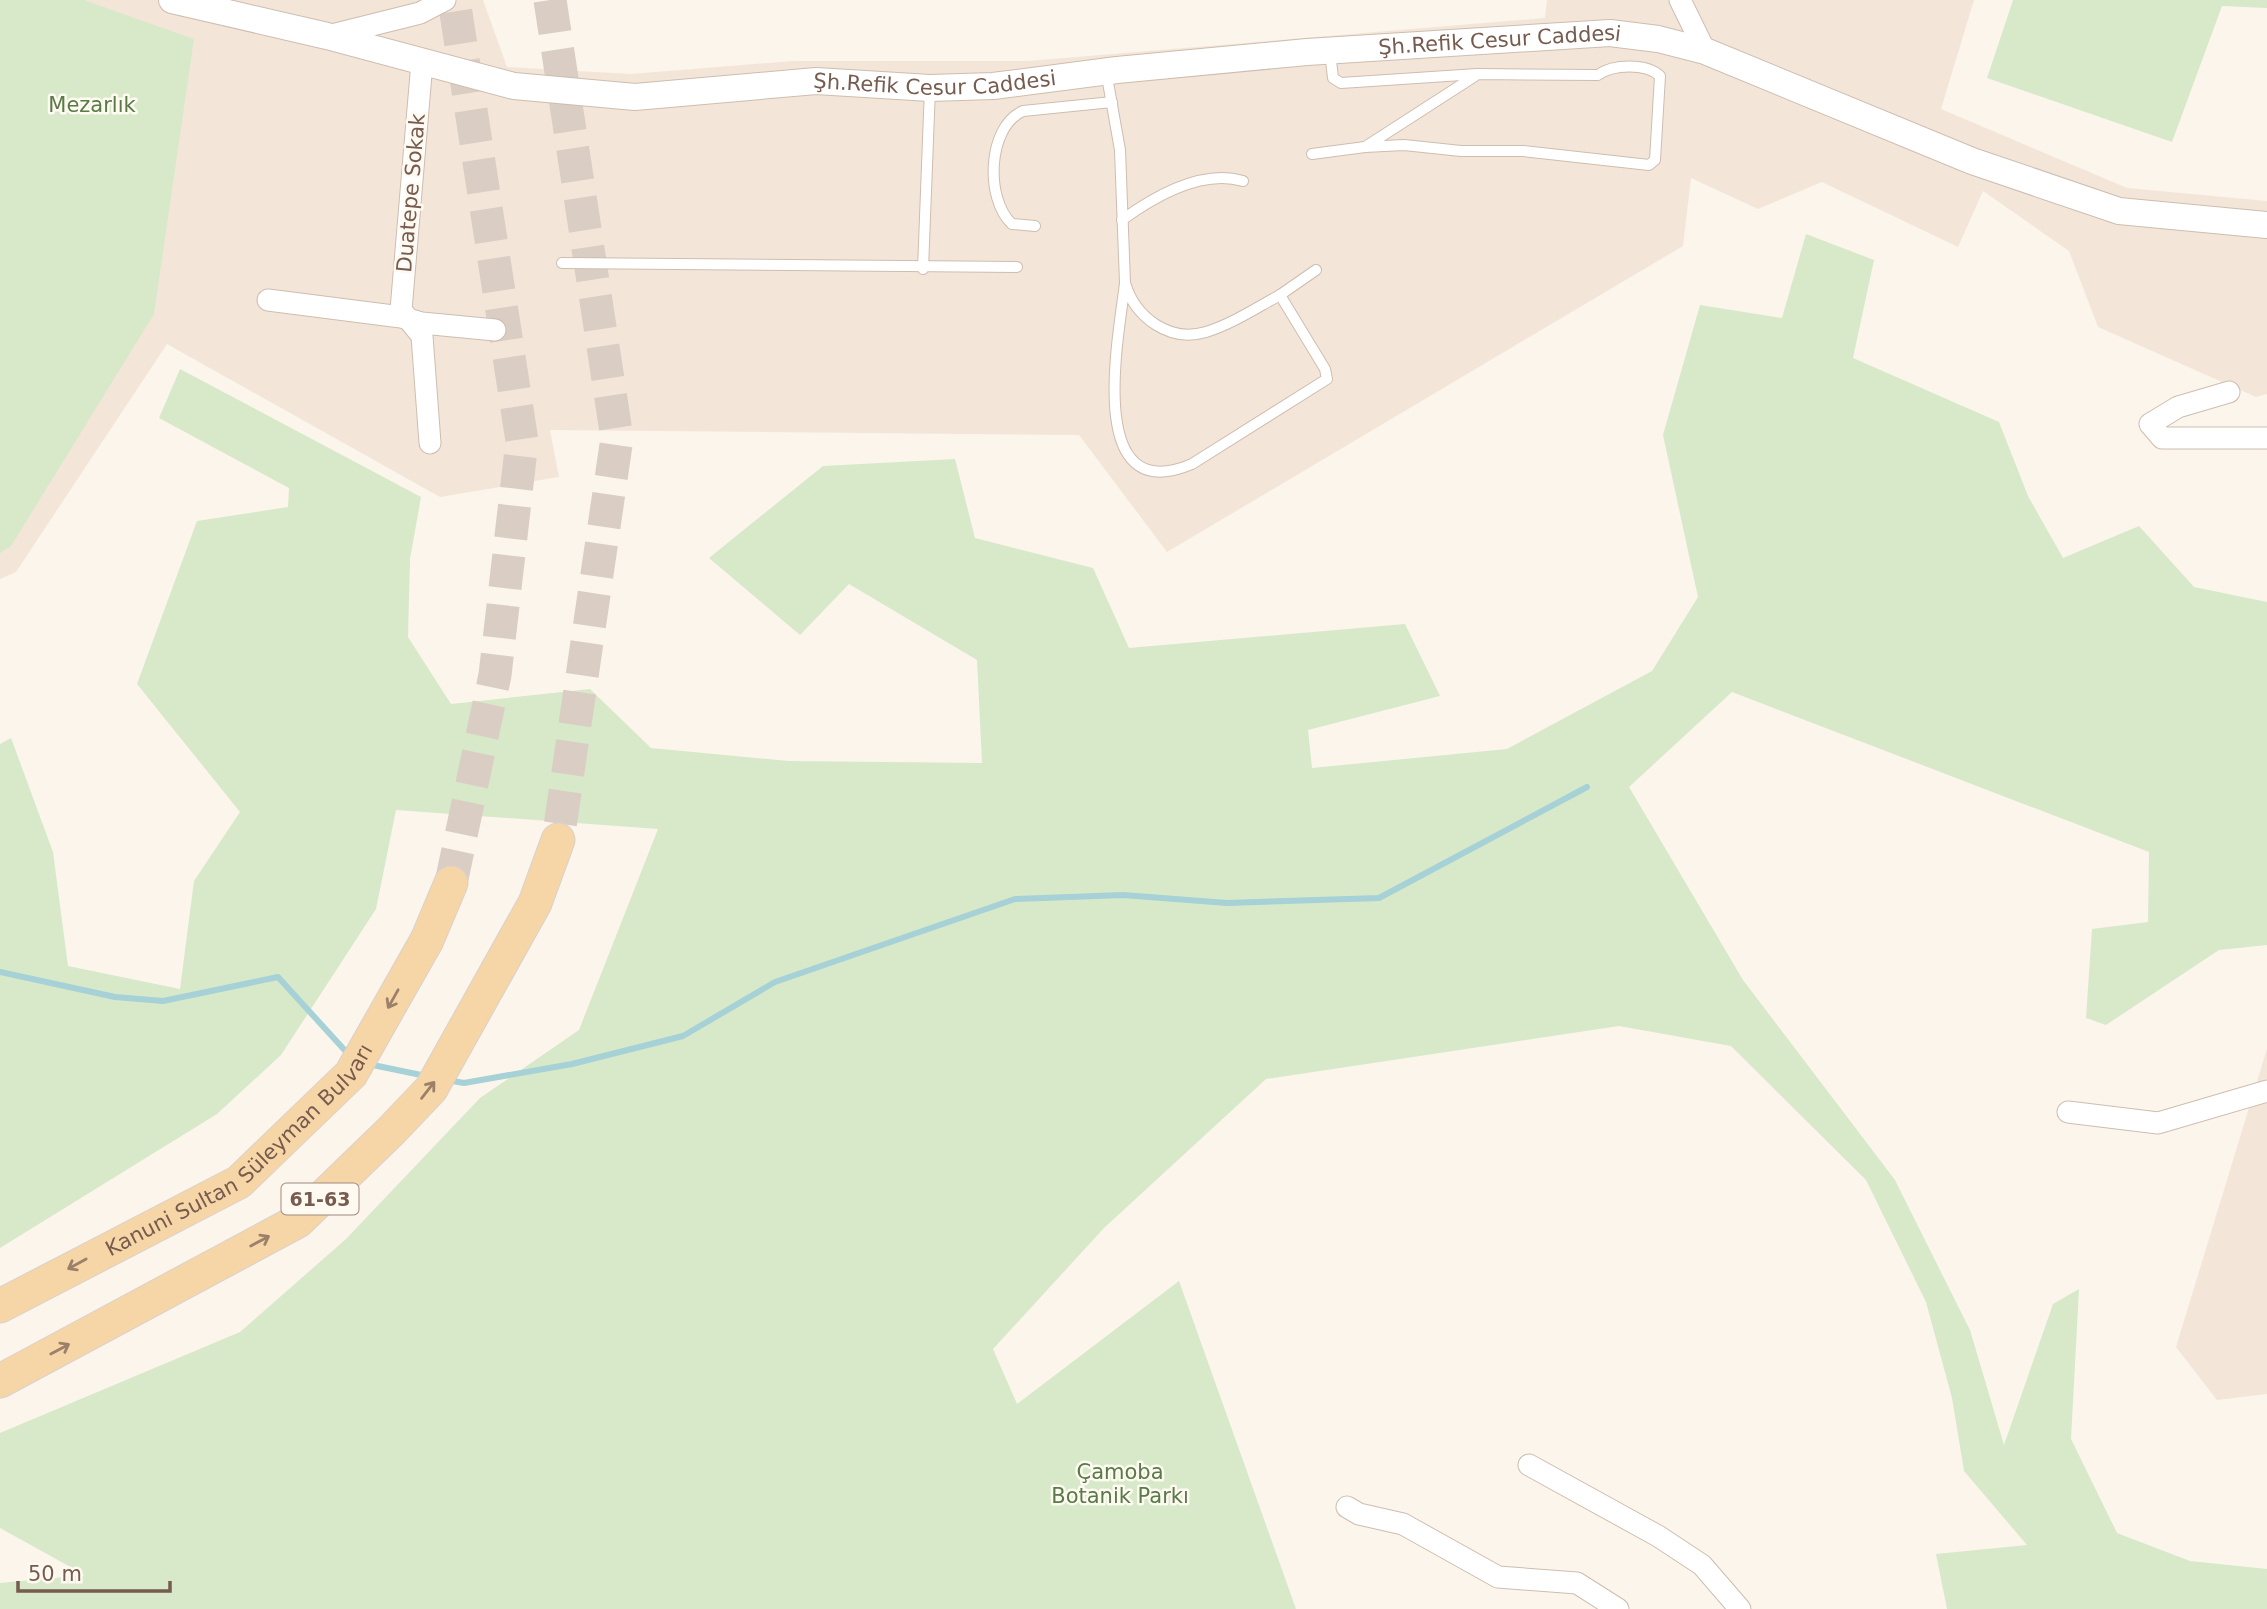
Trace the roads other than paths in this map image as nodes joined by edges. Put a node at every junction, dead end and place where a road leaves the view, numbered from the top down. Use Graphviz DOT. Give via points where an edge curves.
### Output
graph roads {
  1 [pos="172,0"];
  2 [pos="445,0"];
  3 [pos="1679,0"];
  4 [pos="327,36"];
  5 [pos="1705,51"];
  6 [pos="1330,52"];
  7 [pos="422,62"];
  8 [pos="1107,71"];
  9 [pos="1477,74"];
  10 [pos="930,88"];
  11 [pos="1112,102"];
  12 [pos="1365,147"];
  13 [pos="1312,154"];
  14 [pos="1243,181"];
  15 [pos="1122,220"];
  16 [pos="2267,225"];
  17 [pos="1035,226"];
  18 [pos="562,263"];
  19 [pos="1017,267"];
  20 [pos="923,269"];
  21 [pos="1316,270"];
  22 [pos="1125,284"];
  23 [pos="1280,295"];
  24 [pos="268,300"];
  25 [pos="411,320"];
  26 [pos="495,330"];
  27 [pos="2229,392"];
  28 [pos="2267,438"];
  29 [pos="430,443"];
  30 [pos="558,840"];
  31 [pos="451,883"];
  32 [pos="2267,1091"];
  33 [pos="2068,1112"];
  34 [pos="0,1306"];
  35 [pos="0,1381"];
  36 [pos="1529,1465"];
  37 [pos="1346,1507"];
  38 [pos="1618,1609"];
  39 [pos="1740,1609"];
  1 -- 4 [label="street, Şh.Refik Cesur Caddesi"];
  2 -- 4 [label="street" via="420,13"];
  3 -- 5 [label="street"];
  4 -- 7 [label="street, Şh.Refik Cesur Caddesi"];
  5 -- 6 [label="street, Şh.Refik Cesur Caddesi" via="1610,33"];
  5 -- 16 [label="street, Şh.Refik Cesur Caddesi" via="1972,161 2119,211"];
  6 -- 8 [label="street, Şh.Refik Cesur Caddesi"];
  6 -- 9 [label="lane" via="1333,78 1341,83"];
  7 -- 10 [label="street, Şh.Refik Cesur Caddesi" via="514,86 635,97 816,81"];
  7 -- 25 [label="street, Duatepe Sokak" via="401,310"];
  8 -- 10 [label="street, Şh.Refik Cesur Caddesi" via="993,86"];
  8 -- 11 [label="lane"];
  9 -- 12 [label="lane"];
  9 -- 12 [label="lane" via="1598,75 1609,67 1654,71 1660,76 1655,160 1649,165 1523,151"];
  10 -- 20 [label="lane"];
  11 -- 15 [label="lane" via="1120,150"];
  11 -- 17 [label="lane" via="1023,111 1003,128 996,145 998,205 1012,224"];
  12 -- 13 [label="lane"];
  14 -- 15 [label="lane" via="1211,177 1167,193"];
  15 -- 22 [label="lane"];
  18 -- 20 [label="lane"];
  19 -- 20 [label="lane"];
  21 -- 23 [label="lane"];
  22 -- 23 [label="lane" via="1144,317 1161,329 1182,332 1203,333 1227,324"];
  22 -- 23 [label="lane" via="1112,405 1127,452 1157,473 1192,464 1327,379"];
  24 -- 25 [label="street"];
  25 -- 26 [label="street"];
  25 -- 29 [label="street, Duatepe Sokak" via="422,336"];
  27 -- 28 [label="street" via="2178,407 2150,424 2162,438"];
  35 -- 30 [label="main road, 61-63, one-way" via="298,1221 431,1089 535,903"];
  31 -- 34 [label="main road, Kanuni Sultan Süleyman Bulvarı / 61-63, one-way" via="427,940 351,1074 239,1182"];
  32 -- 33 [label="street" via="2158,1123"];
  36 -- 39 [label="street" via="1702,1565"];
  37 -- 38 [label="street" via="1403,1524 1498,1577 1577,1583"];
}
